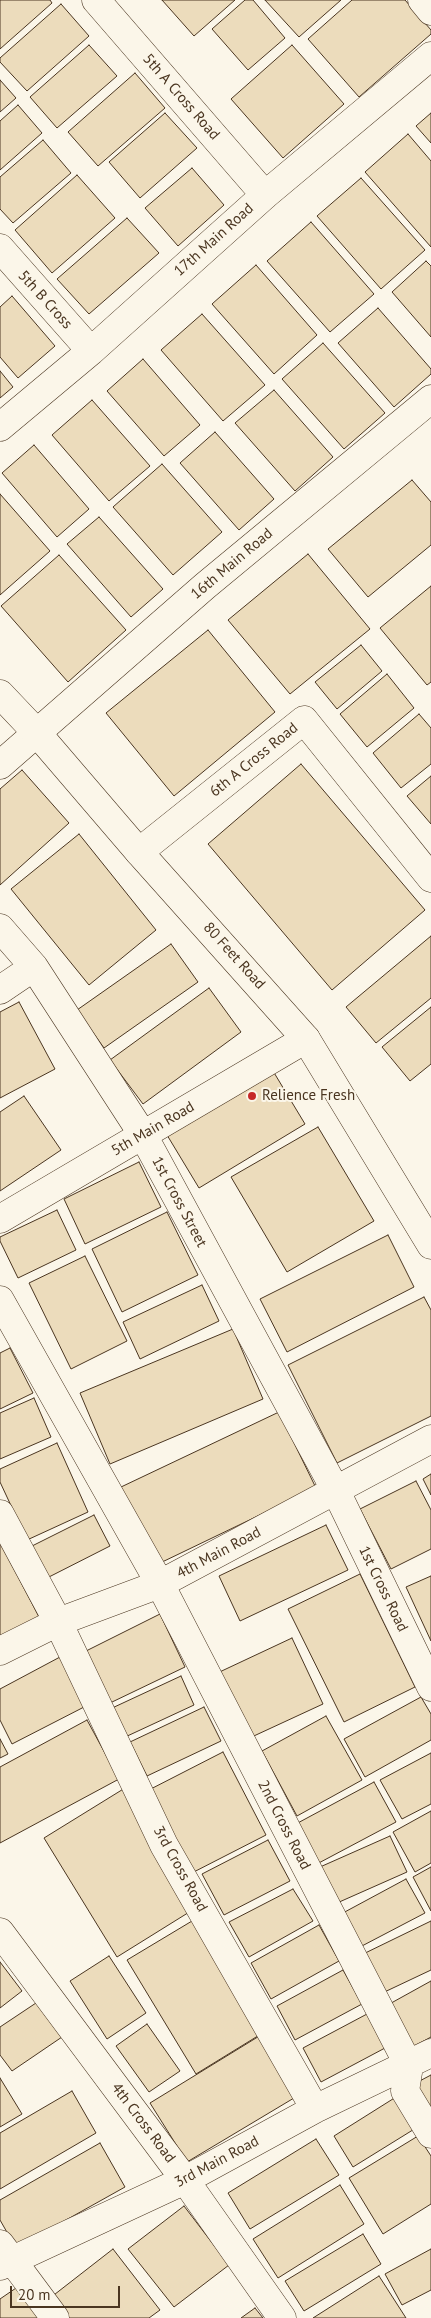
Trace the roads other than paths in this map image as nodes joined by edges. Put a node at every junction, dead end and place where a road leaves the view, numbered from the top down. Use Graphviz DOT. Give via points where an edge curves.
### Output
graph roads {
  1 [pos="96,0"];
  2 [pos="422,0"];
  3 [pos="431,11"];
  4 [pos="431,56"];
  5 [pos="265,195"];
  6 [pos="0,248"];
  7 [pos="91,351"];
  8 [pos="430,402"];
  9 [pos="0,427"];
  10 [pos="0,694"];
  11 [pos="37,733"];
  12 [pos="0,765"];
  13 [pos="139,852"];
  14 [pos="431,878"];
  15 [pos="0,928"];
  16 [pos="34,967"];
  17 [pos="0,990"];
  18 [pos="306,1039"];
  19 [pos="142,1135"];
  20 [pos="0,1219"];
  21 [pos="431,1245"];
  22 [pos="0,1300"];
  23 [pos="431,1439"];
  24 [pos="336,1491"];
  25 [pos="0,1514"];
  26 [pos="160,1584"];
  27 [pos="58,1622"];
  28 [pos="0,1651"];
  29 [pos="431,1687"];
  30 [pos="0,1932"];
  31 [pos="420,2060"];
  32 [pos="315,2109"];
  33 [pos="431,2134"];
  34 [pos="185,2180"];
  35 [pos="4,2257"];
  36 [pos="54,2318"];
  37 [pos="282,2318"];
  1 -- 5 [label="street, 5th A Cross Road"];
  2 -- 3 [label="street"];
  4 -- 5 [label="street, 17th Main Road"];
  5 -- 7 [label="street, 17th Main Road"];
  6 -- 7 [label="street, 5th B Cross"];
  7 -- 9 [label="street, 17th Main Road"];
  8 -- 11 [label="street, 16th Main Road" via="205,586"];
  10 -- 11 [label="street, 80 Feet Road"];
  11 -- 12 [label="street, 16th Main Road"];
  11 -- 13 [label="street, 80 Feet Road"];
  13 -- 14 [label="street, 6th A Cross Road" via="304,720"];
  13 -- 18 [label="street, 80 Feet Road"];
  15 -- 16 [label="street, 1st Cross Street"];
  16 -- 17 [label="street"];
  16 -- 19 [label="street, 1st Cross Street"];
  18 -- 19 [label="street, 5th Main Road"];
  18 -- 21 [label="street, 80 Feet Road"];
  19 -- 20 [label="street, 5th Main Road"];
  19 -- 24 [label="street, 1st Cross Street"];
  22 -- 26 [label="street, 2nd Cross Road"];
  23 -- 24 [label="street, 4th Main Road"];
  24 -- 26 [label="street, 4th Main Road"];
  24 -- 29 [label="street, 1st Cross Road"];
  25 -- 27 [label="street, 3rd Cross Road"];
  26 -- 27 [label="street, 4th Main Road"];
  26 -- 31 [label="street, 2nd Cross Road"];
  27 -- 28 [label="street, 4th Main Road"];
  27 -- 32 [label="street, 3rd Cross Road" via="164,1845"];
  30 -- 34 [label="street, 4th Cross Road"];
  31 -- 32 [label="street, 3rd Main Road"];
  31 -- 33 [label="street" via="405,2091"];
  32 -- 34 [label="street, 3rd Main Road"];
  34 -- 35 [label="street, 3rd Main Road"];
  34 -- 37 [label="street, 4th Cross Road"];
  35 -- 36 [label="street"];
}
